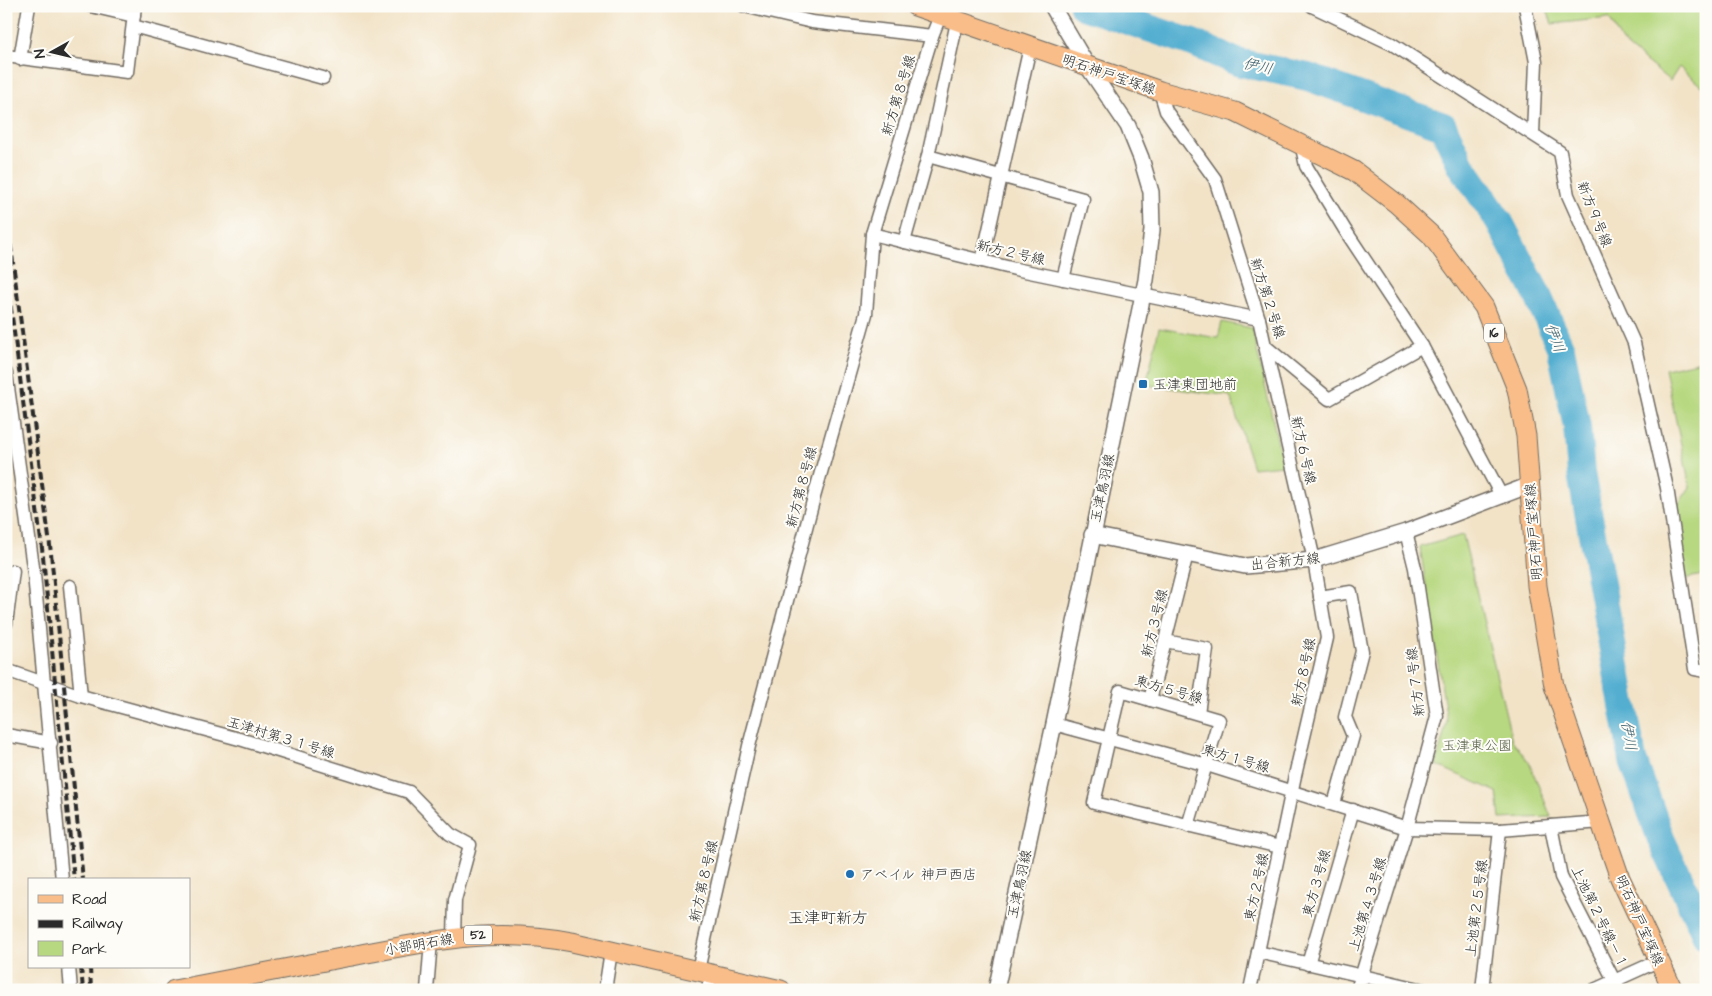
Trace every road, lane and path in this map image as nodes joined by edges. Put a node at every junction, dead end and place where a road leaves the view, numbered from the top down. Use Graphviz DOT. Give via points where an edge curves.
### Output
graph roads {
  1 [pos="29,6"];
  2 [pos="91,6"];
  3 [pos="744,6"];
  4 [pos="915,6"];
  5 [pos="1052,6"];
  6 [pos="1312,6"];
  7 [pos="1525,6"];
  8 [pos="134,16"];
  9 [pos="949,19"];
  10 [pos="932,36"];
  11 [pos="1030,47"];
  12 [pos="6,56"];
  13 [pos="20,59"];
  14 [pos="1088,67"];
  15 [pos="323,78"];
  16 [pos="1160,91"];
  17 [pos="1533,134"];
  18 [pos="1301,143"];
  19 [pos="928,156"];
  20 [pos="1002,176"];
  21 [pos="872,234"];
  22 [pos="904,242"];
  23 [pos="982,261"];
  24 [pos="1062,279"];
  25 [pos="1143,295"];
  26 [pos="1259,319"];
  27 [pos="1265,346"];
  28 [pos="1422,346"];
  29 [pos="6,373"];
  30 [pos="1530,485"];
  31 [pos="1502,497"];
  32 [pos="1406,532"];
  33 [pos="1092,535"];
  34 [pos="1187,554"];
  35 [pos="1314,560"];
  36 [pos="10,569"];
  37 [pos="34,574"];
  38 [pos="70,586"];
  39 [pos="1320,597"];
  40 [pos="6,624"];
  41 [pos="1165,641"];
  42 [pos="6,670"];
  43 [pos="1706,671"];
  44 [pos="45,683"];
  45 [pos="81,696"];
  46 [pos="1150,700"];
  47 [pos="1198,713"];
  48 [pos="1054,724"];
  49 [pos="6,735"];
  50 [pos="1108,738"];
  51 [pos="50,743"];
  52 [pos="1207,765"];
  53 [pos="1293,790"];
  54 [pos="1334,804"];
  55 [pos="1353,810"];
  56 [pos="1602,822"];
  57 [pos="1188,826"];
  58 [pos="1552,826"];
  59 [pos="1407,828"];
  60 [pos="1500,830"];
  61 [pos="1280,847"];
  62 [pos="62,878"];
  63 [pos="454,937"];
  64 [pos="431,941"];
  65 [pos="611,951"];
  66 [pos="1258,952"];
  67 [pos="1658,961"];
  68 [pos="1308,964"];
  69 [pos="70,968"];
  70 [pos="1362,974"];
  71 [pos="706,978"];
  72 [pos="1617,984"];
  73 [pos="71,990"];
  74 [pos="174,990"];
  75 [pos="427,990"];
  76 [pos="605,990"];
  77 [pos="781,990"];
  78 [pos="996,990"];
  79 [pos="1250,990"];
  80 [pos="1357,990"];
  81 [pos="1424,990"];
  82 [pos="1482,990"];
  83 [pos="1594,990"];
  84 [pos="1673,990"];
  1 -- 13 [label="street"];
  2 -- 8 [label="street"];
  3 -- 10 [label="street" via="812,22"];
  4 -- 9 [label="main road, 明石神戸宝塚線 / 16"];
  5 -- 14 [label="street, 玉津鳥羽線"];
  6 -- 17 [label="street, 新方９号線" via="1392,44"];
  7 -- 17 [label="street" via="1536,62"];
  8 -- 13 [label="street" via="127,72"];
  8 -- 15 [label="street"];
  9 -- 10 [label="street, 新方第８号線"];
  9 -- 11 [label="main road, 明石神戸宝塚線 / 16"];
  9 -- 19 [label="street"];
  10 -- 21 [label="street, 新方第８号線"];
  11 -- 14 [label="main road, 明石神戸宝塚線 / 16"];
  11 -- 20 [label="street"];
  12 -- 13 [label="street"];
  14 -- 16 [label="main road, 明石神戸宝塚線 / 16"];
  14 -- 25 [label="street, 玉津鳥羽線" via="1128,126 1151,192 1152,230"];
  16 -- 18 [label="main road, 明石神戸宝塚線 / 16" via="1234,112"];
  16 -- 26 [label="street, 新方第２号線" via="1166,111 1215,179"];
  17 -- 43 [label="street, 新方９号線" via="1560,152 1568,195 1634,343 1666,488 1695,669"];
  18 -- 28 [label="street, 明石神戸宝塚線" via="1306,166"];
  18 -- 30 [label="main road, 明石神戸宝塚線 / 16" via="1354,171 1397,204 1431,235 1484,307 1517,389 1526,436"];
  19 -- 20 [label="street"];
  19 -- 22 [label="street"];
  20 -- 23 [label="street"];
  20 -- 24 [label="street" via="1083,199"];
  21 -- 22 [label="street, 新方２号線"];
  21 -- 71 [label="street, 新方第８号線" via="866,314 749,746"];
  22 -- 23 [label="street, 新方２号線"];
  23 -- 24 [label="street, 新方２号線"];
  24 -- 25 [label="street, 新方２号線"];
  25 -- 26 [label="street, 新方２号線"];
  25 -- 33 [label="street, 玉津鳥羽線"];
  26 -- 27 [label="street, 新方第２号線"];
  27 -- 28 [label="street, 新方第２号線" via="1329,399"];
  27 -- 35 [label="street, 新方６号線"];
  28 -- 31 [label="street, 明石神戸宝塚線"];
  29 -- 37 [label="street"];
  30 -- 31 [label="street, 出合新方線"];
  30 -- 56 [label="main road, 明石神戸宝塚線 / 16" via="1537,586 1554,686"];
  31 -- 32 [label="street, 出合新方線"];
  32 -- 35 [label="street, 出合新方線"];
  32 -- 59 [label="street, 新方７号線" via="1415,568 1437,716"];
  33 -- 34 [label="street, 出合新方線"];
  33 -- 48 [label="street, 玉津鳥羽線"];
  34 -- 35 [label="street, 出合新方線" via="1245,566"];
  34 -- 41 [label="street, 新方３号線"];
  35 -- 39 [label="street, 新方８号線"];
  36 -- 37 [label="street"];
  36 -- 40 [label="street"];
  37 -- 44 [label="street"];
  38 -- 45 [label="street"];
  39 -- 53 [label="street, 新方８号線" via="1327,638"];
  39 -- 54 [label="street" via="1351,592 1362,652 1345,717 1353,736"];
  41 -- 46 [label="street, 新方３号線"];
  41 -- 47 [label="street" via="1207,649"];
  42 -- 44 [label="street"];
  44 -- 45 [label="street"];
  44 -- 51 [label="street"];
  45 -- 63 [label="street, 玉津村第３１号線" via="243,740 409,792 450,834 470,846 455,900"];
  46 -- 47 [label="street, 東方５号線"];
  46 -- 50 [label="street, 東方５号線" via="1120,691"];
  47 -- 52 [label="street, 東方５号線" via="1219,720"];
  48 -- 50 [label="street, 東方１号線"];
  48 -- 78 [label="street, 玉津鳥羽線"];
  49 -- 51 [label="street"];
  50 -- 52 [label="street, 東方１号線"];
  50 -- 57 [label="street, 東方５号線" via="1094,803"];
  51 -- 62 [label="street"];
  52 -- 53 [label="street, 東方１号線"];
  52 -- 57 [label="street, 東方５号線"];
  53 -- 54 [label="street, 東方１号線"];
  53 -- 61 [label="street, 東方２号線"];
  54 -- 55 [label="street, 東方１号線"];
  55 -- 59 [label="street, 東方１号線"];
  55 -- 68 [label="street, 東方３号線"];
  56 -- 58 [label="street, 東方１号線"];
  56 -- 67 [label="main road, 明石神戸宝塚線 / 16" via="1620,878"];
  57 -- 61 [label="street, 東方５号線"];
  58 -- 60 [label="street, 東方１号線"];
  58 -- 72 [label="street, 上池第２号線－１" via="1561,877"];
  59 -- 60 [label="street, 東方１号線"];
  59 -- 70 [label="street, 上池第４３号線"];
  60 -- 82 [label="street, 上池第２５号線"];
  61 -- 66 [label="street, 東方２号線"];
  63 -- 64 [label="main road, 小部明石線 / 52"];
  63 -- 65 [label="main road, 小部明石線 / 52" via="496,934 541,936"];
  64 -- 74 [label="main road, 小部明石線 / 52"];
  64 -- 75 [label="street"];
  65 -- 71 [label="main road, 小部明石線 / 52"];
  65 -- 76 [label="street"];
  66 -- 68 [label="street"];
  66 -- 79 [label="street, 東方２号線"];
  67 -- 72 [label="street"];
  67 -- 84 [label="main road, 明石神戸宝塚線 / 16"];
  68 -- 70 [label="street"];
  69 -- 73 [label="street"];
  70 -- 80 [label="street, 上池第４３号線"];
  70 -- 81 [label="street"];
  71 -- 77 [label="main road, 小部明石線 / 52"];
  72 -- 83 [label="street"];
}
